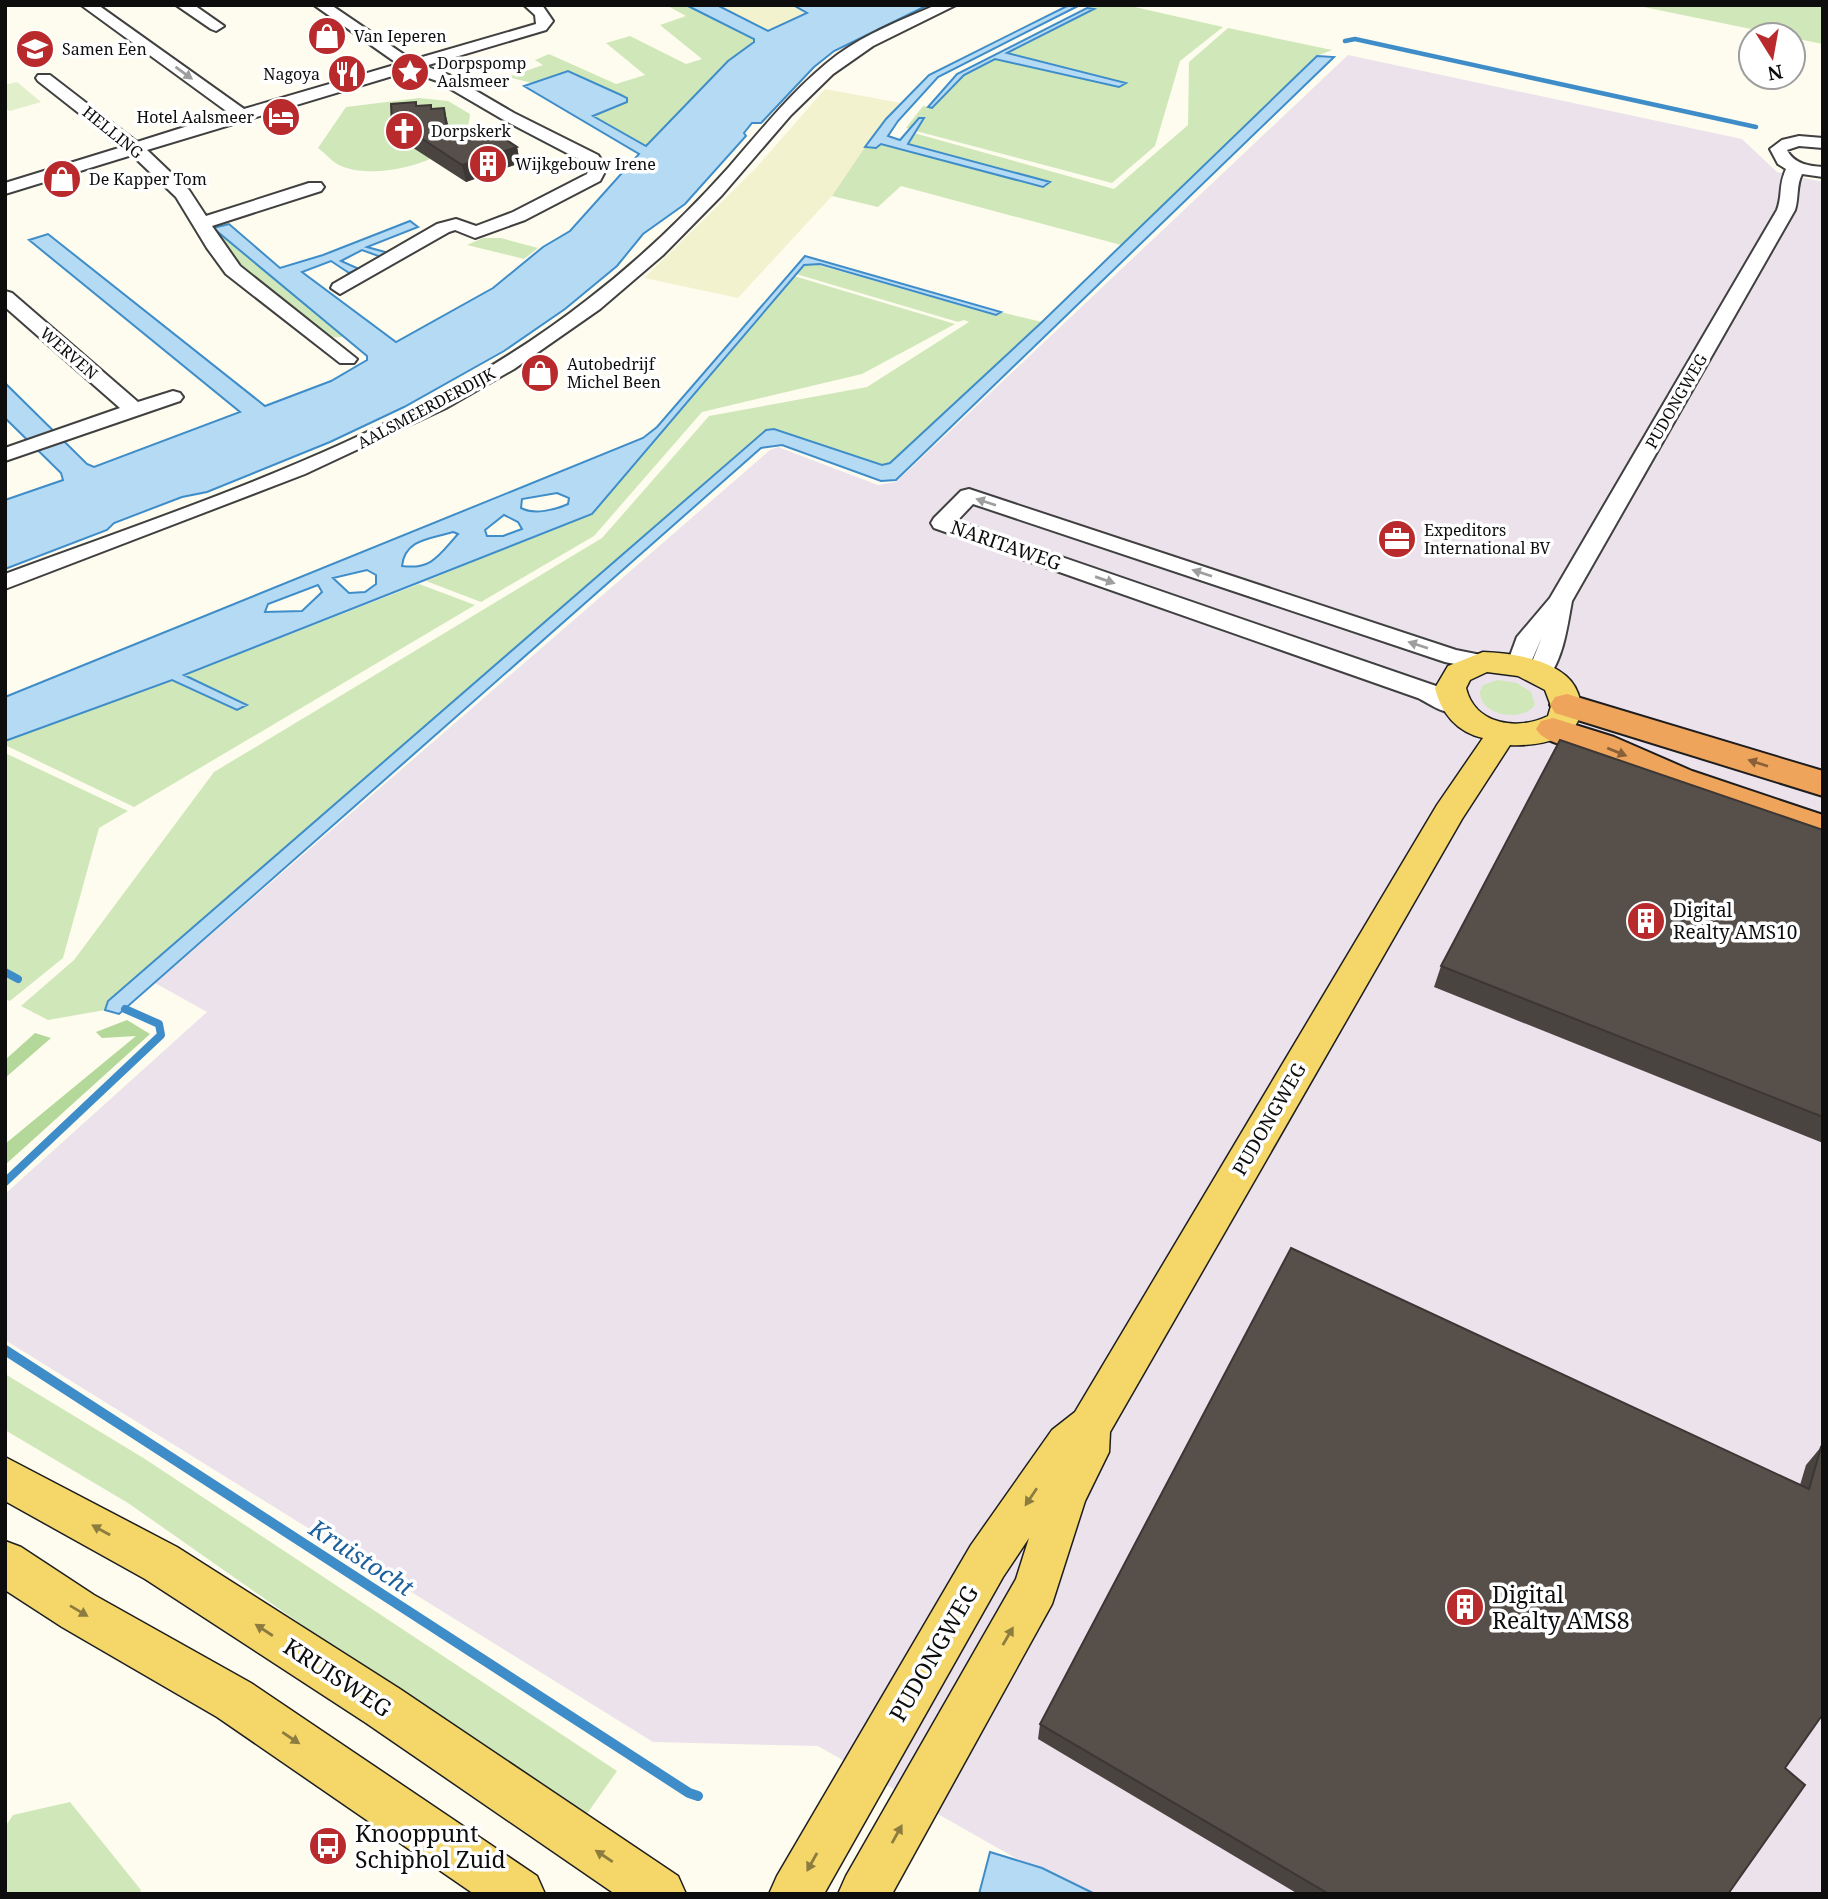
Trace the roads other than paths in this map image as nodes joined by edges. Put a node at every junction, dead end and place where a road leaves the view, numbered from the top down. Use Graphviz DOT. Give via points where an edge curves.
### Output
graph roads {
  1 [pos="88,5"];
  2 [pos="183,5"];
  3 [pos="321,5"];
  4 [pos="531,5"];
  5 [pos="948,5"];
  6 [pos="216,26"];
  7 [pos="411,66"];
  8 [pos="44,78"];
  9 [pos="242,115"];
  10 [pos="1823,143"];
  11 [pos="136,149"];
  12 [pos="1796,167"];
  13 [pos="1819,172"];
  14 [pos="315,187"];
  15 [pos="5,189"];
  16 [pos="1790,199"];
  17 [pos="202,223"];
  18 [pos="340,288"];
  19 [pos="5,297"];
  20 [pos="347,359"];
  21 [pos="173,397"];
  22 [pos="134,409"];
  23 [pos="5,455"];
  24 [pos="5,582"];
  25 [pos="1483,662"];
  26 [pos="1529,668"];
  27 [pos="1453,706"];
  28 [pos="1560,717"];
  29 [pos="1489,731"];
  30 [pos="1823,784"];
  31 [pos="1823,828"];
  32 [pos="1090,1426"];
  33 [pos="5,1478"];
  34 [pos="5,1563"];
  35 [pos="519,1894"];
  36 [pos="660,1894"];
  37 [pos="795,1894"];
  38 [pos="864,1894"];
  1 -- 9 [label="street, one-way"];
  2 -- 6 [label="street"];
  3 -- 7 [label="street"];
  4 -- 7 [label="street" via="541,10 545,20 541,27"];
  5 -- 24 [label="street, AALSMEERDERDIJK" via="845,56 821,75 658,247 574,320 509,364 341,452"];
  7 -- 9 [label="street"];
  7 -- 18 [label="street" via="443,78 593,159 597,168 594,177 519,216 475,233 456,224 443,228"];
  8 -- 11 [label="street, HELLING"];
  9 -- 11 [label="street"];
  10 -- 12 [label="street" via="1782,145 1782,158"];
  11 -- 15 [label="street"];
  11 -- 17 [label="street, HELLING" via="183,194"];
  12 -- 13 [label="street"];
  12 -- 16 [label="street, PUDONGWEG" via="1787,185"];
  13 -- 16 [label="street, PUDONGWEG" via="1808,190"];
  14 -- 17 [label="street"];
  16 -- 26 [label="street, PUDONGWEG" via="1560,601 1552,645"];
  17 -- 20 [label="street, HELLING" via="233,270"];
  19 -- 22 [label="street, WERVEN"];
  21 -- 22 [label="street"];
  22 -- 23 [label="street"];
  25 -- 26 [label="main road"];
  25 -- 27 [label="main road" via="1468,666 1450,683"];
  25 -- 27 [label="street, NARITAWEG, one-way" via="1452,657 969,496 942,523 1427,692"];
  26 -- 28 [label="main road" via="1554,682 1563,693"];
  27 -- 29 [label="main road"];
  28 -- 29 [label="main road" via="1529,736"];
  30 -- 28 [label="highway, one-way" via="1691,740 1610,720"];
  28 -- 31 [label="highway, one-way" via="1610,748 1680,779"];
  29 -- 32 [label="main road, PUDONGWEG" via="1448,813"];
  32 -- 37 [label="main road, PUDONGWEG, one-way" via="1067,1444 987,1561"];
  38 -- 32 [label="main road, PUDONGWEG, one-way" via="1035,1588 1064,1497 1087,1452"];
  36 -- 33 [label="main road, KRUISWEG, one-way" via="383,1706 161,1563"];
  34 -- 35 [label="main road, one-way" via="78,1611 234,1700"];
}
